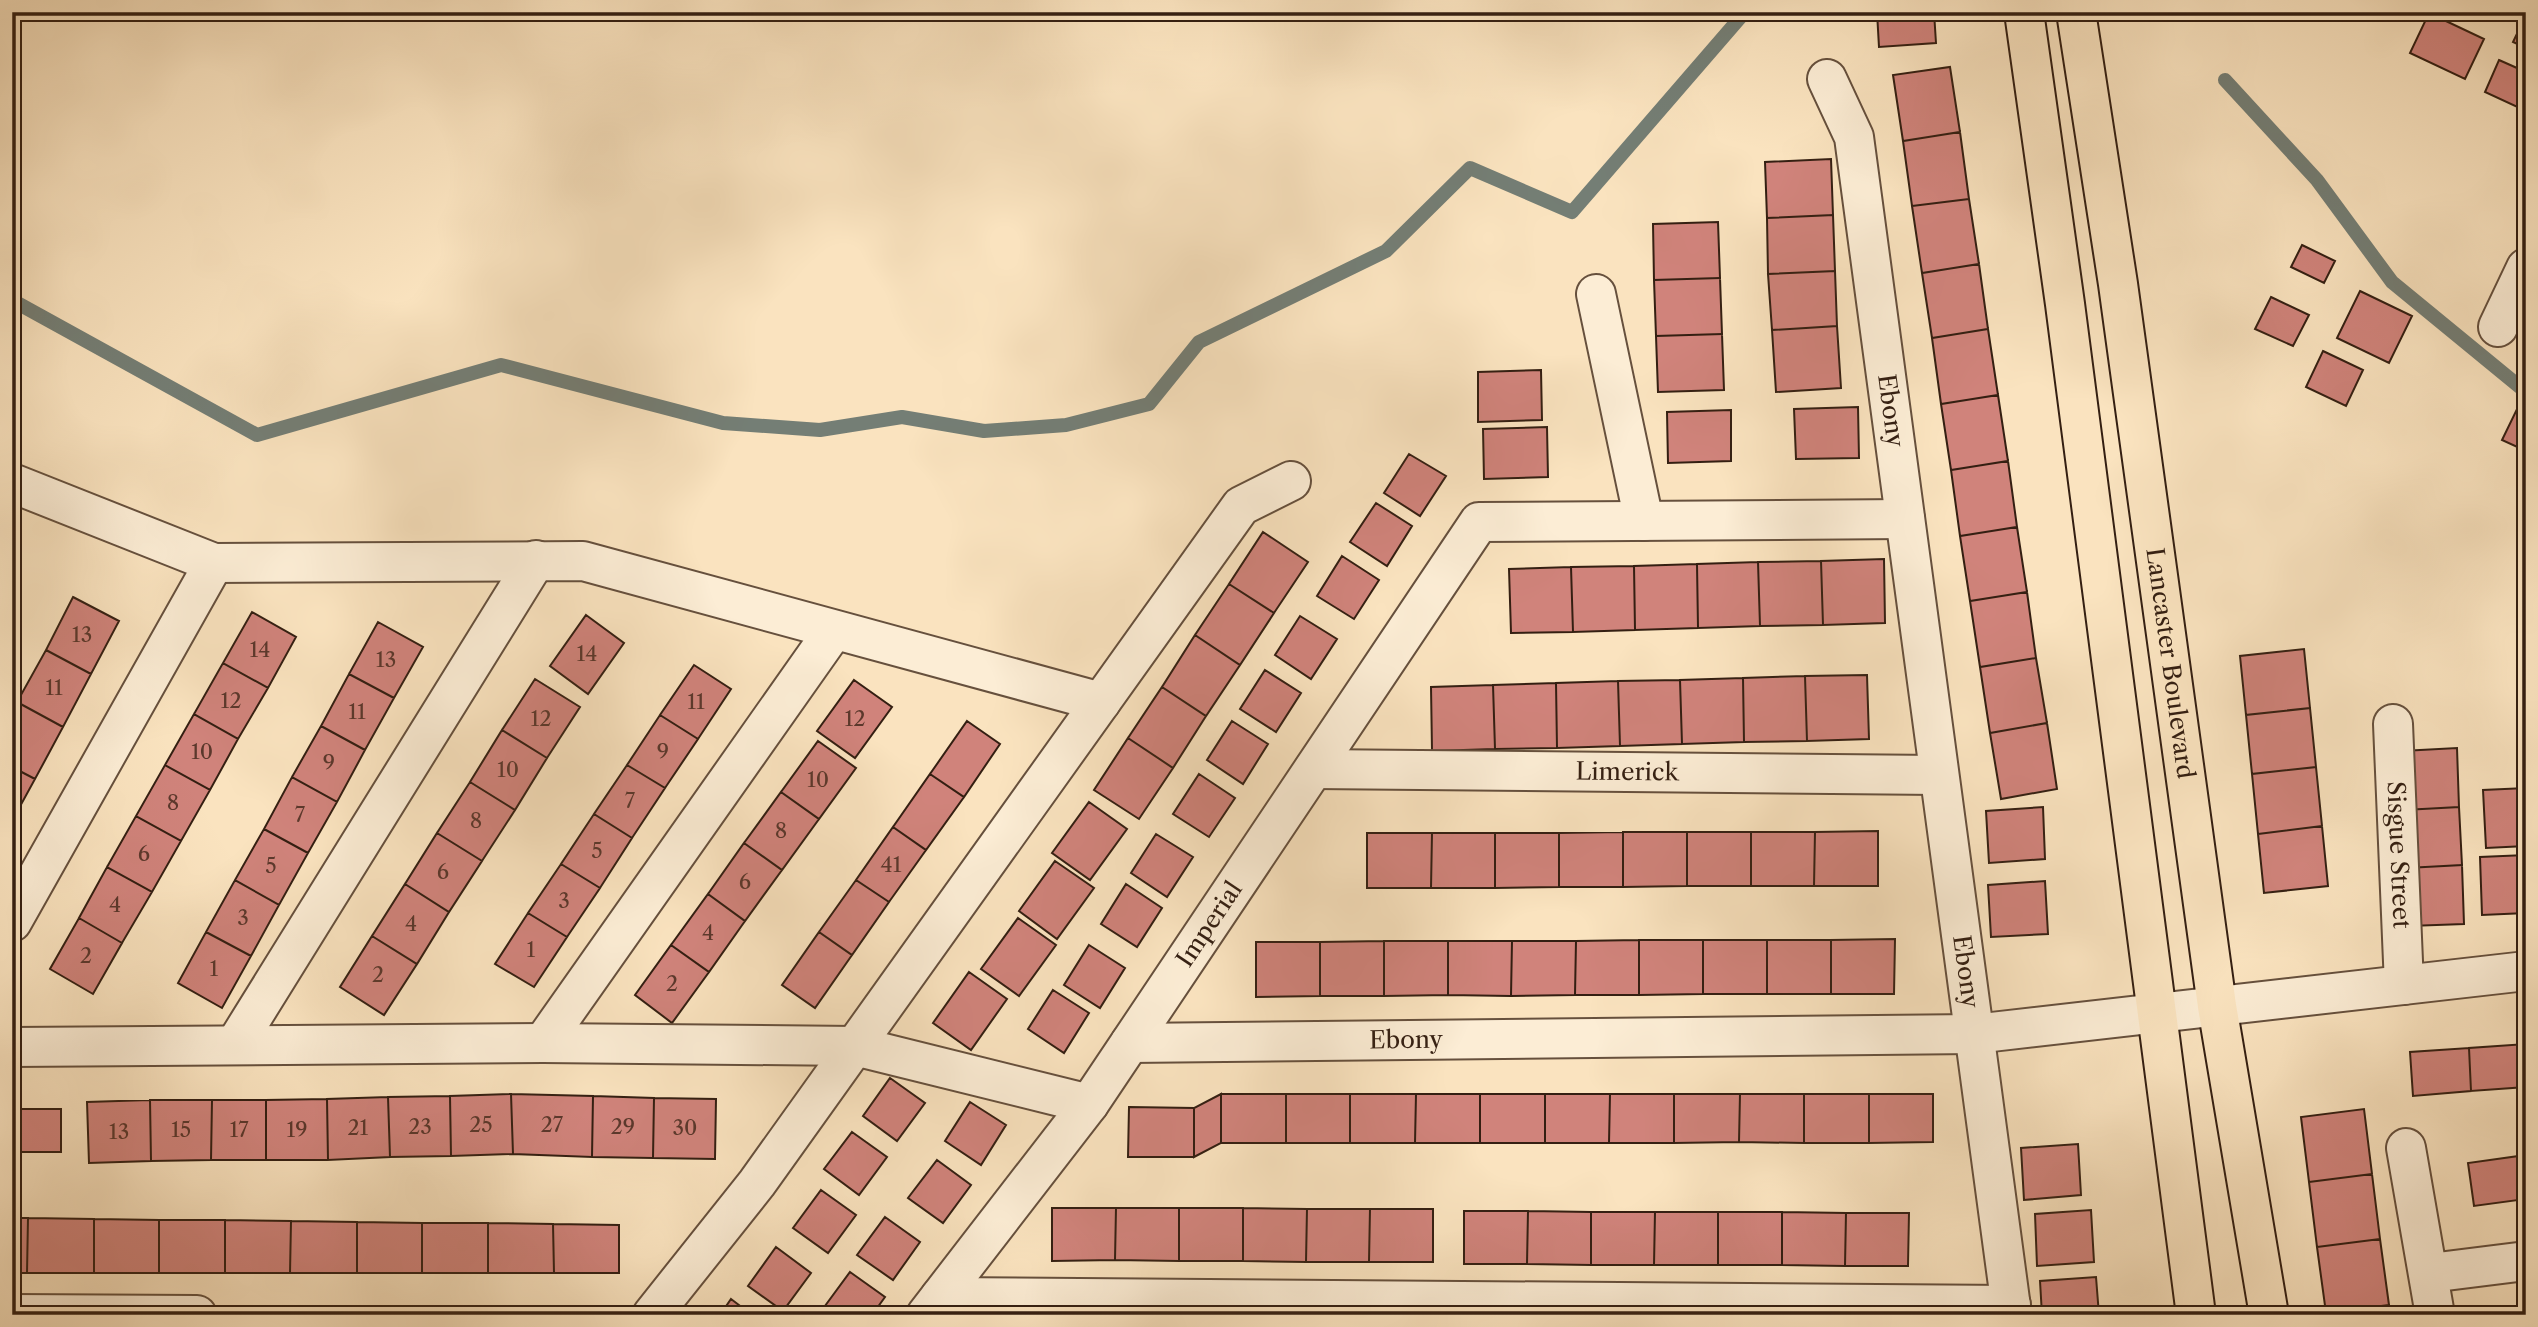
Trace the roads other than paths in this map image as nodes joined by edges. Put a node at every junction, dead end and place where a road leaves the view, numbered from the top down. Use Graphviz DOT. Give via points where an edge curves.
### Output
graph roads {
  1 [pos="2024,12"];
  2 [pos="2076,12"];
  3 [pos="1827,79"];
  4 [pos="2526,268"];
  5 [pos="1596,294"];
  6 [pos="2498,327"];
  7 [pos="1291,481"];
  8 [pos="12,483"];
  9 [pos="1905,519"];
  10 [pos="1644,520"];
  11 [pos="536,561"];
  12 [pos="214,563"];
  13 [pos="834,630"];
  14 [pos="1101,702"];
  15 [pos="2392,724"];
  16 [pos="1314,769"];
  17 [pos="1939,775"];
  18 [pos="12,922"];
  19 [pos="2526,971"];
  20 [pos="2403,985"];
  21 [pos="2217,1006"];
  22 [pos="2155,1013"];
  23 [pos="1974,1034"];
  24 [pos="543,1043"];
  25 [pos="1130,1043"];
  26 [pos="235,1045"];
  27 [pos="12,1046"];
  28 [pos="855,1046"];
  29 [pos="1090,1104"];
  30 [pos="2406,1148"];
  31 [pos="2526,1261"];
  32 [pos="2430,1273"];
  33 [pos="933,1306"];
  34 [pos="2011,1310"];
  35 [pos="12,1314"];
  36 [pos="197,1315"];
  37 [pos="652,1315"];
  38 [pos="2196,1315"];
  39 [pos="2269,1315"];
  40 [pos="2435,1315"];
  1 -- 22 [label="main road"];
  2 -- 21 [label="main road, Lancaster Boulevard"];
  3 -- 9 [label="street, Ebony" via="1854,137"];
  4 -- 6 [label="street"];
  5 -- 10 [label="street"];
  7 -- 14 [label="street" via="1241,506"];
  8 -- 12 [label="street"];
  9 -- 10 [label="street"];
  9 -- 17 [label="street, Ebony"];
  10 -- 16 [label="street, Imperial" via="1479,522"];
  11 -- 12 [label="street"];
  11 -- 13 [label="street" via="583,561"];
  11 -- 26 [label="street"];
  12 -- 18 [label="street"];
  13 -- 14 [label="street"];
  13 -- 24 [label="street"];
  14 -- 28 [label="street"];
  15 -- 20 [label="street, Sisgue Street"];
  16 -- 17 [label="street, Limerick"];
  16 -- 25 [label="street, Imperial"];
  17 -- 23 [label="street, Ebony"];
  19 -- 20 [label="street"];
  20 -- 21 [label="street"];
  21 -- 22 [label="street"];
  21 -- 39 [label="main road, Lancaster Boulevard"];
  22 -- 23 [label="street"];
  22 -- 38 [label="main road"];
  23 -- 25 [label="street, Ebony"];
  23 -- 34 [label="street"];
  24 -- 26 [label="street"];
  24 -- 28 [label="street"];
  25 -- 29 [label="street, Imperial"];
  26 -- 27 [label="street"];
  28 -- 29 [label="street"];
  28 -- 37 [label="street" via="757,1183"];
  29 -- 33 [label="street, Imperial"];
  30 -- 32 [label="street"];
  31 -- 32 [label="street"];
  32 -- 40 [label="street"];
  33 -- 34 [label="street"];
  35 -- 36 [label="street"];
}
